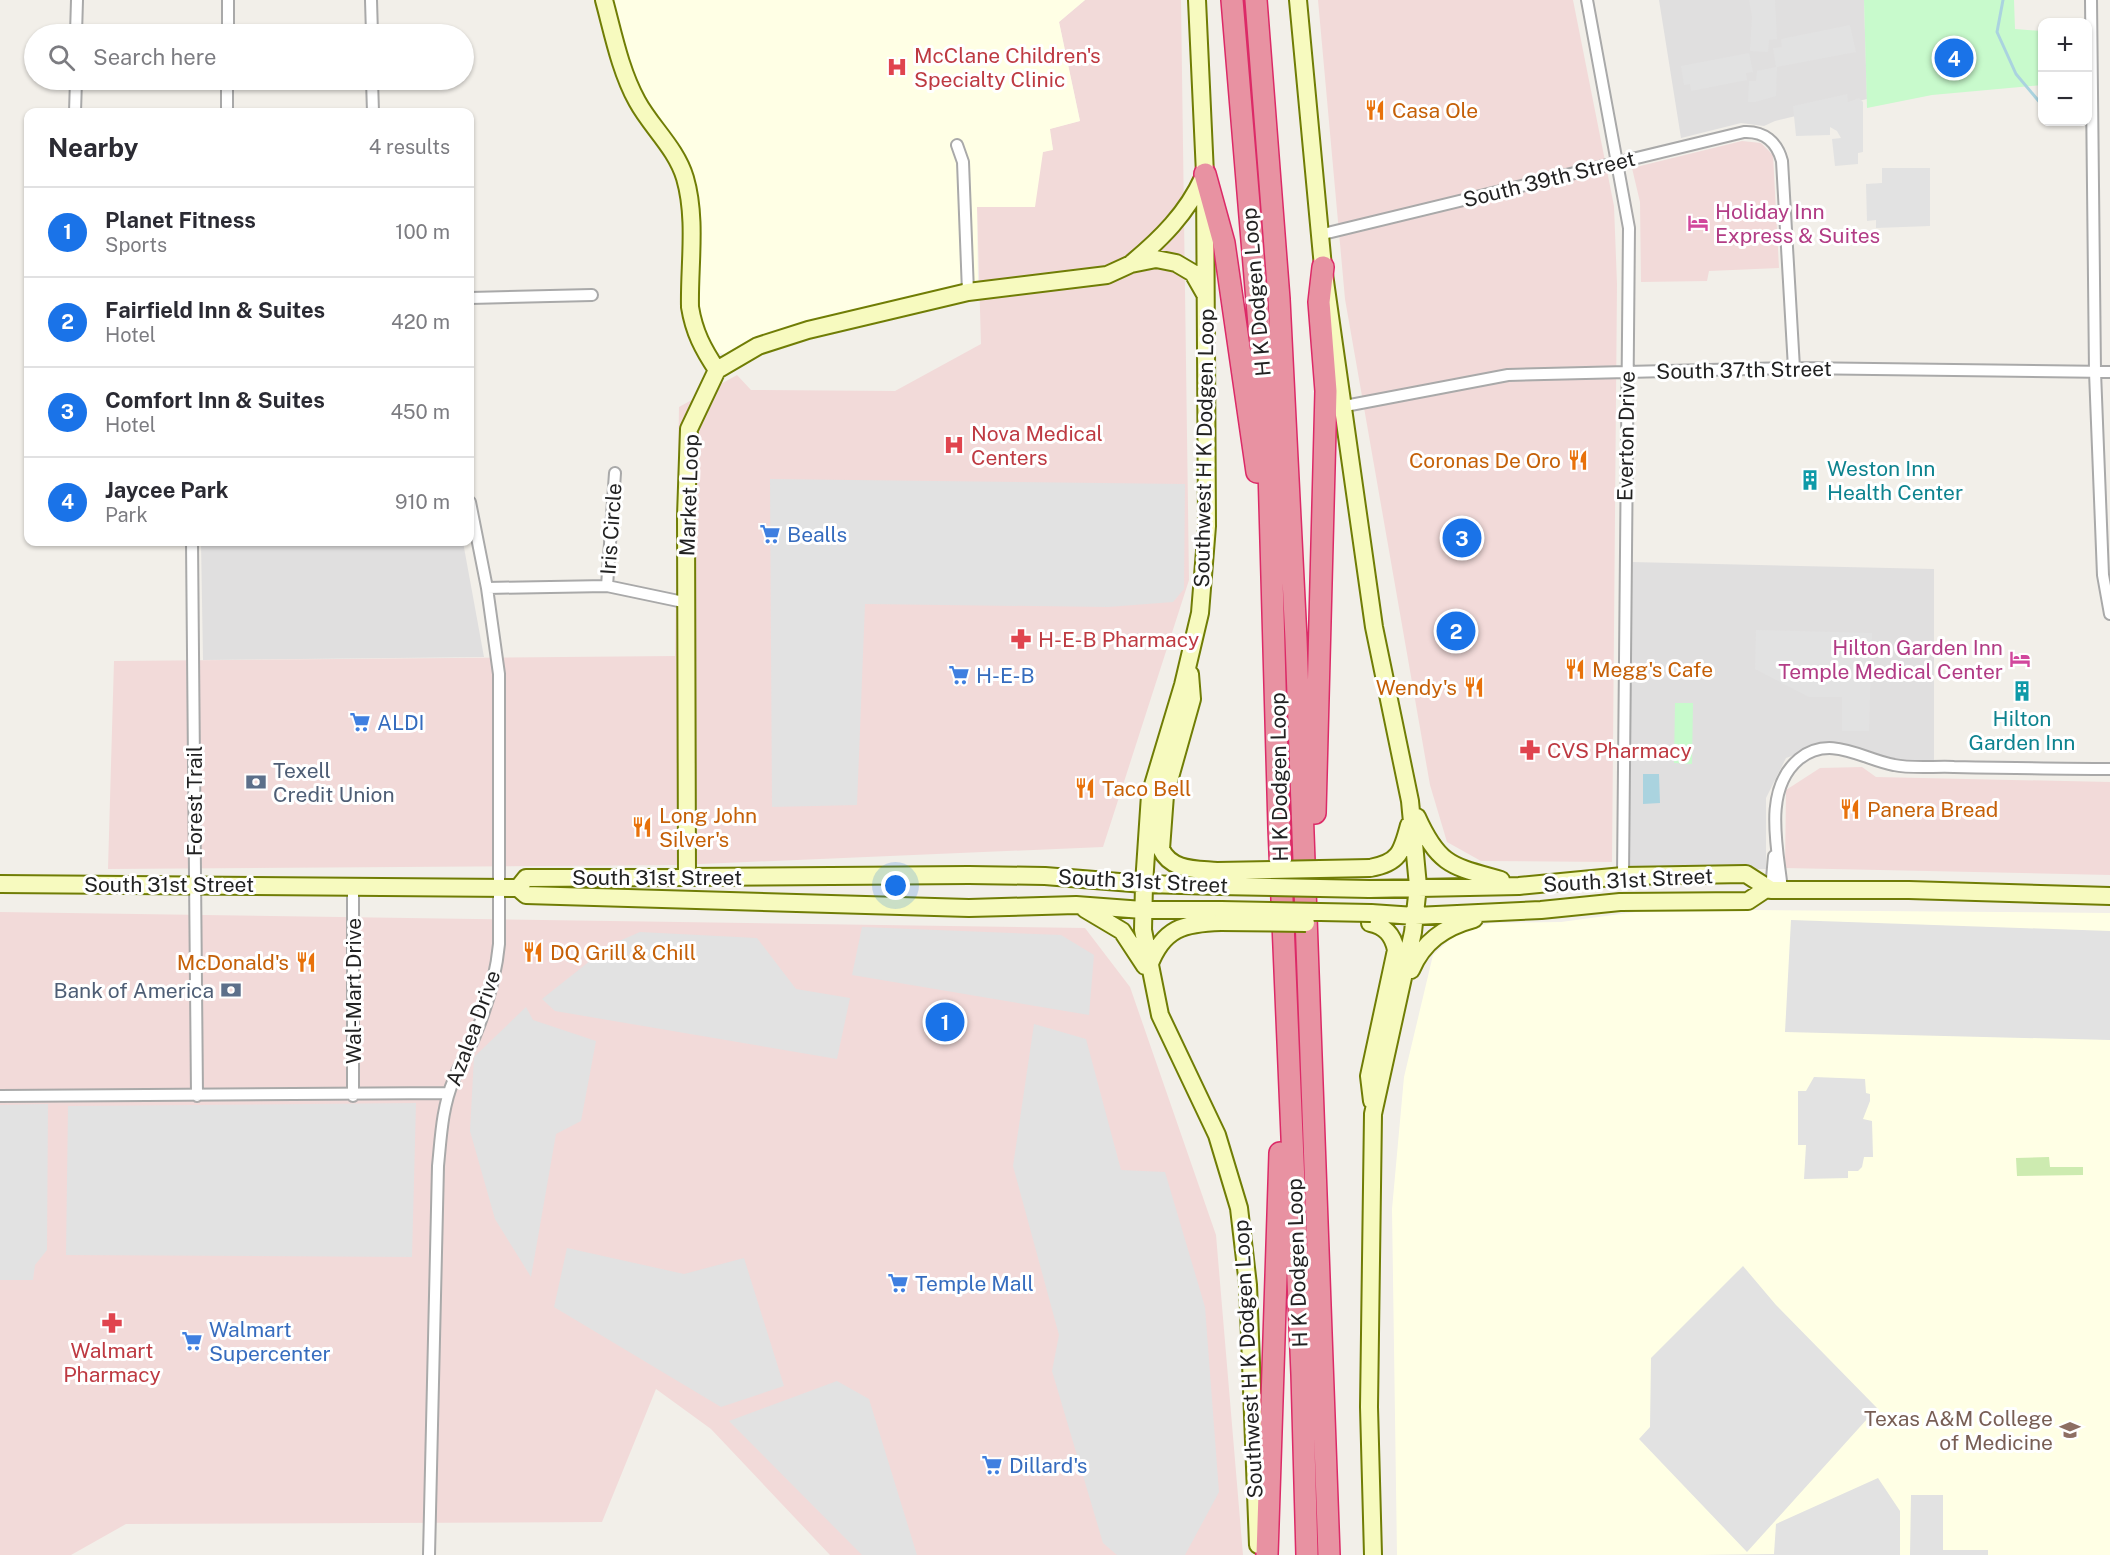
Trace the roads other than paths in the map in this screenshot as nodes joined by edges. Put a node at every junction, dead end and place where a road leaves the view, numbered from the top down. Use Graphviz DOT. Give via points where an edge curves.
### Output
graph roads {
  1 [pos="77,0"];
  2 [pos="228,0"];
  3 [pos="371,0"];
  4 [pos="603,0"];
  5 [pos="1197,0"];
  6 [pos="1232,0"];
  7 [pos="1256,0"];
  8 [pos="1298,0"];
  9 [pos="1587,0"];
  10 [pos="2091,0"];
  11 [pos="76,24"];
  12 [pos="228,24"];
  13 [pos="372,24"];
  14 [pos="76,90"];
  15 [pos="227,90"];
  16 [pos="372,90"];
  17 [pos="75,108"];
  18 [pos="226,108"];
  19 [pos="373,108"];
  20 [pos="957,145"];
  21 [pos="1618,162"];
  22 [pos="1205,174"];
  23 [pos="1319,235"];
  24 [pos="1131,264"];
  25 [pos="1323,267"];
  26 [pos="968,292"];
  27 [pos="592,296"];
  28 [pos="1206,296"];
  29 [pos="474,298"];
  30 [pos="1794,368"];
  31 [pos="717,370"];
  32 [pos="1626,372"];
  33 [pos="2095,372"];
  34 [pos="2110,372"];
  35 [pos="1345,406"];
  36 [pos="615,473"];
  37 [pos="474,522"];
  38 [pos="192,546"];
  39 [pos="607,586"];
  40 [pos="487,588"];
  41 [pos="688,603"];
  42 [pos="2110,614"];
  43 [pos="1189,658"];
  44 [pos="1276,660"];
  45 [pos="2110,770"];
  46 [pos="1411,808"];
  47 [pos="1279,828"];
  48 [pos="1623,876"];
  49 [pos="687,877"];
  50 [pos="1218,879"];
  51 [pos="0,884"];
  52 [pos="195,884"];
  53 [pos="1144,884"];
  54 [pos="353,886"];
  55 [pos="1418,886"];
  56 [pos="1519,886"];
  57 [pos="499,888"];
  58 [pos="518,888"];
  59 [pos="1773,890"];
  60 [pos="2110,896"];
  61 [pos="1076,905"];
  62 [pos="1143,910"];
  63 [pos="1541,910"];
  64 [pos="1221,916"];
  65 [pos="1415,916"];
  66 [pos="1370,918"];
  67 [pos="1149,970"];
  68 [pos="1398,1002"];
  69 [pos="449,1094"];
  70 [pos="0,1095"];
  71 [pos="353,1095"];
  72 [pos="197,1096"];
  73 [pos="1312,1104"];
  74 [pos="1373,1114"];
  75 [pos="1326,1458"];
  76 [pos="429,1555"];
  77 [pos="1259,1555"];
  78 [pos="1267,1555"];
  79 [pos="1307,1555"];
  80 [pos="1329,1555"];
  81 [pos="1335,1555"];
  82 [pos="1373,1555"];
  1 -- 11 [label="street"];
  2 -- 12 [label="street"];
  3 -- 13 [label="street"];
  4 -- 31 [label="main road" via="628,86 684,176 689,196 692,323"];
  5 -- 22 [label="main road, Southwest H K Dodgen Loop"];
  6 -- 44 [label="highway, H K Dodgen Loop" via="1268,433"];
  7 -- 73 [label="highway, H K Dodgen Loop" via="1287,442"];
  8 -- 23 [label="main road"];
  9 -- 21 [label="street, Everton Drive"];
  10 -- 33 [label="street"];
  14 -- 17 [label="street"];
  15 -- 18 [label="street"];
  16 -- 19 [label="street"];
  20 -- 26 [label="street" via="963,162"];
  21 -- 23 [label="street, South 39th Street"];
  21 -- 30 [label="street, South 39th Street" via="1744,132 1764,136 1776,145 1782,161"];
  21 -- 32 [label="street, Everton Drive" via="1629,228"];
  22 -- 24 [label="main road" via="1186,208 1157,242"];
  22 -- 28 [label="main road, Southwest H K Dodgen Loop"];
  22 -- 44 [label="highway" via="1224,243 1256,465"];
  23 -- 25 [label="main road"];
  24 -- 26 [label="main road" via="1107,275"];
  24 -- 28 [label="main road" via="1155,259 1176,263 1193,273"];
  25 -- 35 [label="main road"];
  25 -- 73 [label="highway" via="1319,302 1326,391 1313,854 1317,1042"];
  26 -- 31 [label="main road" via="808,330 758,346"];
  27 -- 29 [label="street"];
  28 -- 43 [label="main road, Southwest H K Dodgen Loop" via="1207,526 1200,613"];
  30 -- 32 [label="street, South 37th Street"];
  30 -- 33 [label="street, South 37th Street"];
  31 -- 41 [label="main road, Market Loop" via="689,429"];
  32 -- 35 [label="street, South 37th Street" via="1508,375"];
  32 -- 48 [label="street, Everton Drive"];
  33 -- 34 [label="street, South 37th Street"];
  33 -- 42 [label="street" via="2103,575"];
  35 -- 46 [label="main road" via="1374,627"];
  36 -- 39 [label="street, Iris Circle"];
  37 -- 40 [label="street, Azalea Drive"];
  38 -- 52 [label="street, Forest Trail"];
  39 -- 40 [label="street"];
  39 -- 41 [label="street"];
  40 -- 57 [label="street, Azalea Drive" via="499,674"];
  41 -- 49 [label="main road, Market Loop"];
  43 -- 50 [label="main road" via="1192,699 1165,795 1159,840 1164,857 1173,865"];
  43 -- 53 [label="main road, Southwest H K Dodgen Loop" via="1150,795"];
  44 -- 47 [label="highway, H K Dodgen Loop"];
  45 -- 59 [label="street" via="1894,765 1840,748 1814,750 1799,759 1779,788"];
  46 -- 50 [label="main road, bridge" via="1400,854 1386,865"];
  46 -- 55 [label="main road"];
  46 -- 56 [label="main road" via="1433,849 1453,866"];
  47 -- 78 [label="highway" via="1274,938 1281,1144"];
  47 -- 79 [label="highway, H K Dodgen Loop"];
  48 -- 56 [label="main road, South 31st Street"];
  48 -- 59 [label="main road, South 31st Street" via="1746,874"];
  49 -- 53 [label="main road, South 31st Street" via="1045,876"];
  49 -- 58 [label="main road, South 31st Street" via="526,878"];
  50 -- 53 [label="main road, South 31st Street"];
  50 -- 55 [label="main road, South 31st Street, bridge" via="1369,889"];
  51 -- 52 [label="main road, South 31st Street"];
  52 -- 54 [label="main road, South 31st Street"];
  52 -- 72 [label="street, Forest Trail"];
  53 -- 62 [label="main road, Southwest H K Dodgen Loop"];
  54 -- 57 [label="main road, South 31st Street"];
  54 -- 71 [label="street, Wal-Mart Drive"];
  55 -- 56 [label="main road, South 31st Street"];
  55 -- 65 [label="main road"];
  57 -- 58 [label="main road, South 31st Street"];
  57 -- 69 [label="street, Azalea Drive" via="500,944 496,971 474,1039"];
  58 -- 61 [label="main road, South 31st Street" via="526,895 969,908"];
  59 -- 60 [label="main road, South 31st Street"];
  59 -- 63 [label="main road, South 31st Street" via="1748,901 1620,902"];
  61 -- 62 [label="main road, South 31st Street"];
  61 -- 67 [label="main road" via="1122,931"];
  62 -- 64 [label="main road, South 31st Street"];
  62 -- 67 [label="main road, Southwest H K Dodgen Loop"];
  63 -- 65 [label="main road, South 31st Street"];
  63 -- 68 [label="main road" via="1476,918 1444,930 1419,953"];
  64 -- 66 [label="main road, South 31st Street, bridge"];
  64 -- 67 [label="main road" via="1178,928 1164,938"];
  65 -- 66 [label="main road, South 31st Street"];
  65 -- 68 [label="main road"];
  66 -- 74 [label="main road" via="1391,935 1396,950 1370,1077"];
  67 -- 77 [label="main road, Southwest H K Dodgen Loop" via="1160,1015 1217,1135 1239,1208 1248,1285"];
  68 -- 74 [label="main road"];
  69 -- 71 [label="street"];
  69 -- 76 [label="street, Azalea Drive" via="443,1113 438,1166"];
  70 -- 72 [label="street"];
  71 -- 72 [label="street"];
  73 -- 75 [label="highway, H K Dodgen Loop"];
  74 -- 82 [label="main road" via="1369,1407"];
  75 -- 80 [label="highway, H K Dodgen Loop"];
  75 -- 81 [label="highway"];
}
